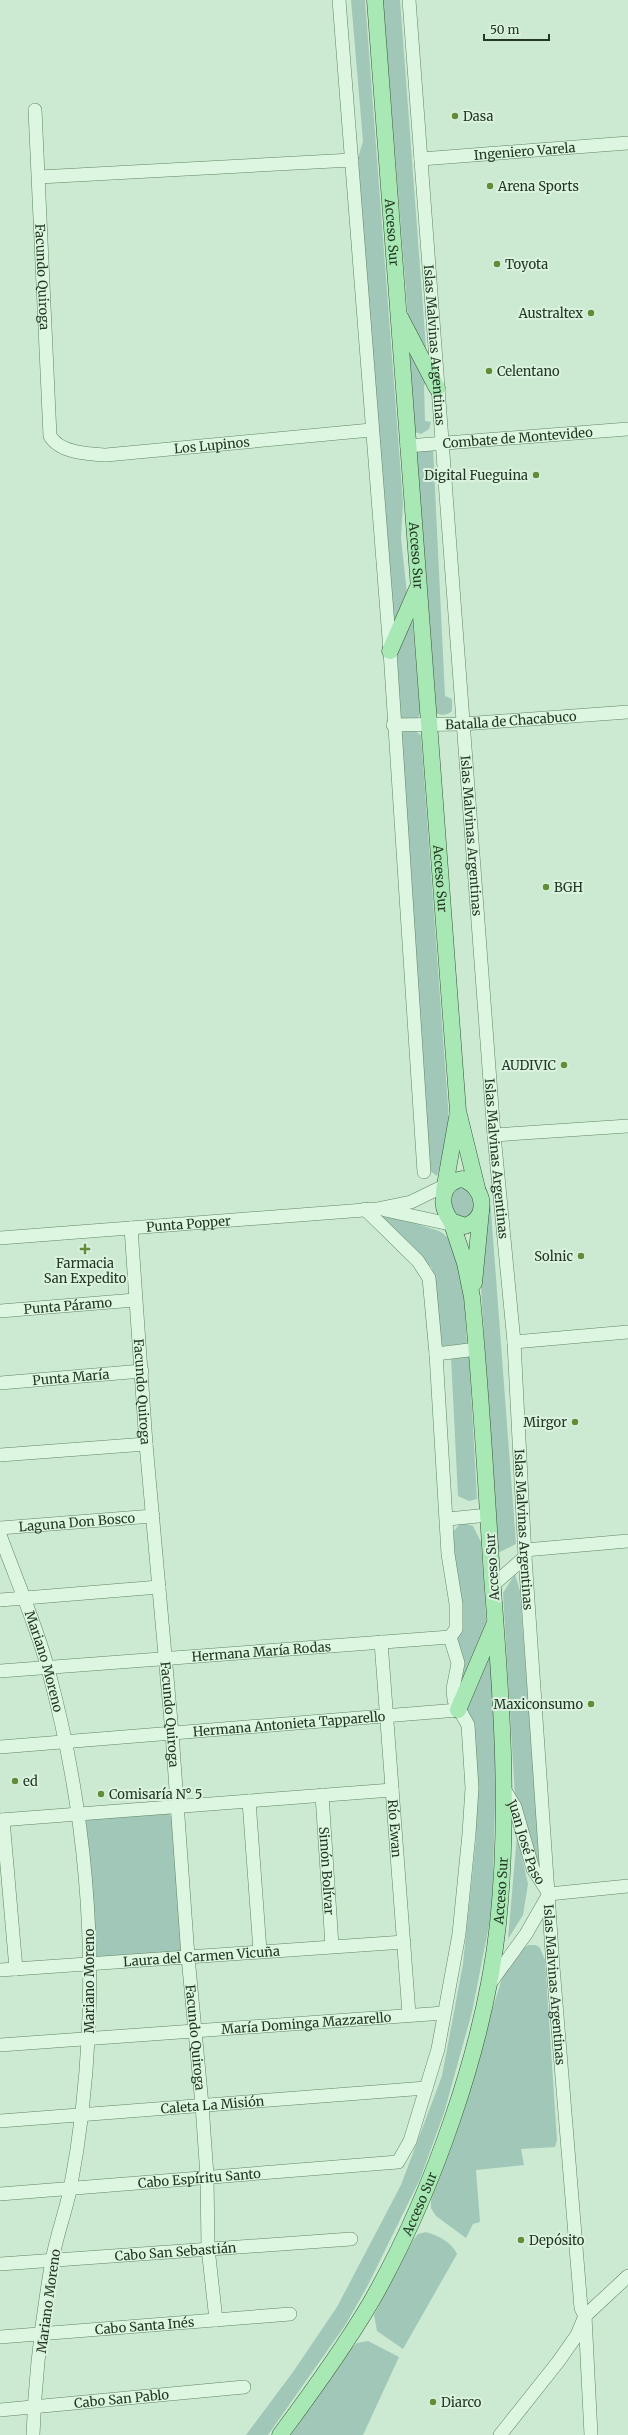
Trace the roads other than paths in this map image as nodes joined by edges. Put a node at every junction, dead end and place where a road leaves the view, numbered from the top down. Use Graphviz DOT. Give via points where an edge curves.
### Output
graph roads {
  1 [pos="339,0"];
  2 [pos="375,0"];
  3 [pos="409,0"];
  4 [pos="35,110"];
  5 [pos="628,143"];
  6 [pos="421,159"];
  7 [pos="352,160"];
  8 [pos="39,177"];
  9 [pos="397,311"];
  10 [pos="437,388"];
  11 [pos="628,429"];
  12 [pos="371,430"];
  13 [pos="444,442"];
  14 [pos="54,443"];
  15 [pos="407,446"];
  16 [pos="418,586"];
  17 [pos="390,651"];
  18 [pos="628,712"];
  19 [pos="463,724"];
  20 [pos="393,725"];
  21 [pos="428,726"];
  22 [pos="458,1111"];
  23 [pos="628,1126"];
  24 [pos="494,1135"];
  25 [pos="454,1140"];
  26 [pos="424,1172"];
  27 [pos="447,1186"];
  28 [pos="477,1188"];
  29 [pos="411,1202"];
  30 [pos="371,1209"];
  31 [pos="482,1210"];
  32 [pos="455,1224"];
  33 [pos="131,1228"];
  34 [pos="0,1238"];
  35 [pos="472,1297"];
  36 [pos="135,1300"];
  37 [pos="0,1311"];
  38 [pos="628,1332"];
  39 [pos="514,1342"];
  40 [pos="477,1349"];
  41 [pos="436,1354"];
  42 [pos="142,1371"];
  43 [pos="0,1383"];
  44 [pos="146,1444"];
  45 [pos="0,1455"];
  46 [pos="488,1515"];
  47 [pos="153,1516"];
  48 [pos="448,1519"];
  49 [pos="0,1528"];
  50 [pos="0,1535"];
  51 [pos="628,1541"];
  52 [pos="525,1553"];
  53 [pos="493,1585"];
  54 [pos="159,1587"];
  55 [pos="23,1598"];
  56 [pos="0,1600"];
  57 [pos="496,1620"];
  58 [pos="450,1637"];
  59 [pos="381,1642"];
  60 [pos="165,1659"];
  61 [pos="48,1667"];
  62 [pos="0,1671"];
  63 [pos="458,1710"];
  64 [pos="386,1717"];
  65 [pos="172,1733"];
  66 [pos="65,1741"];
  67 [pos="0,1747"];
  68 [pos="504,1789"];
  69 [pos="392,1790"];
  70 [pos="322,1795"];
  71 [pos="248,1801"];
  72 [pos="177,1807"];
  73 [pos="78,1814"];
  74 [pos="2,1820"];
  75 [pos="628,1886"];
  76 [pos="549,1894"];
  77 [pos="404,1942"];
  78 [pos="332,1946"];
  79 [pos="260,1951"];
  80 [pos="188,1956"];
  81 [pos="90,1965"];
  82 [pos="16,1969"];
  83 [pos="0,1970"];
  84 [pos="487,1988"];
  85 [pos="444,2013"];
  86 [pos="409,2014"];
  87 [pos="195,2031"];
  88 [pos="90,2039"];
  89 [pos="0,2045"];
  90 [pos="426,2088"];
  91 [pos="202,2105"];
  92 [pos="82,2114"];
  93 [pos="0,2121"];
  94 [pos="207,2176"];
  95 [pos="70,2189"];
  96 [pos="0,2194"];
  97 [pos="351,2238"];
  98 [pos="208,2248"];
  99 [pos="52,2260"];
  100 [pos="0,2264"];
  101 [pos="628,2276"];
  102 [pos="290,2314"];
  103 [pos="585,2316"];
  104 [pos="216,2320"];
  105 [pos="42,2334"];
  106 [pos="0,2337"];
  107 [pos="244,2386"];
  108 [pos="34,2408"];
  109 [pos="0,2410"];
  110 [pos="33,2435"];
  111 [pos="280,2435"];
  112 [pos="500,2435"];
  113 [pos="591,2435"];
  1 -- 7 [label="street"];
  2 -- 9 [label="main road, Acceso Sur"];
  3 -- 6 [label="street, Islas Malvinas Argentinas"];
  4 -- 8 [label="street, Facundo Quiroga"];
  5 -- 6 [label="street, Ingeniero Varela"];
  6 -- 10 [label="street, Islas Malvinas Argentinas"];
  7 -- 8 [label="street"];
  7 -- 12 [label="street"];
  8 -- 14 [label="street, Facundo Quiroga" via="50,436"];
  9 -- 10 [label="main road"];
  9 -- 15 [label="main road, Acceso Sur"];
  10 -- 13 [label="street, Islas Malvinas Argentinas"];
  11 -- 13 [label="street, Combate de Montevideo"];
  12 -- 14 [label="street, Los Lupinos" via="106,455 88,454"];
  12 -- 17 [label="street"];
  13 -- 15 [label="street, Combate de Montevideo"];
  13 -- 19 [label="street, Islas Malvinas Argentinas"];
  15 -- 16 [label="main road, Acceso Sur"];
  16 -- 17 [label="main road"];
  16 -- 21 [label="main road, Acceso Sur"];
  17 -- 20 [label="street"];
  18 -- 19 [label="street, Batalla de Chacabuco"];
  19 -- 21 [label="street, Batalla de Chacabuco"];
  19 -- 24 [label="street, Islas Malvinas Argentinas"];
  20 -- 21 [label="street, Batalla de Chacabuco"];
  20 -- 26 [label="street"];
  21 -- 22 [label="main road, Acceso Sur"];
  22 -- 25 [label="main road, Acceso Sur"];
  22 -- 28 [label="main road, Acceso Sur"];
  23 -- 24 [label="street"];
  24 -- 39 [label="street, Islas Malvinas Argentinas"];
  25 -- 27 [label="main road, Acceso Sur"];
  25 -- 29 [label="street" via="439,1177"];
  27 -- 28 [label="main road" via="462,1179"];
  27 -- 29 [label="street, Punta Popper"];
  27 -- 32 [label="main road" via="445,1210"];
  28 -- 31 [label="main road" via="481,1196"];
  29 -- 30 [label="street, Punta Popper"];
  30 -- 32 [label="street, Punta Popper"];
  30 -- 33 [label="street, Punta Popper"];
  30 -- 41 [label="street" via="425,1269"];
  31 -- 32 [label="main road" via="473,1222"];
  31 -- 35 [label="main road, Acceso Sur"];
  32 -- 35 [label="main road, Acceso Sur"];
  33 -- 34 [label="street, Punta Popper"];
  33 -- 36 [label="street, Facundo Quiroga"];
  35 -- 40 [label="main road, Acceso Sur"];
  36 -- 37 [label="street, Punta Páramo"];
  36 -- 42 [label="street, Facundo Quiroga"];
  38 -- 39 [label="street"];
  39 -- 52 [label="street, Islas Malvinas Argentinas"];
  40 -- 41 [label="street"];
  40 -- 46 [label="main road, Acceso Sur"];
  41 -- 48 [label="street"];
  42 -- 43 [label="street, Punta María"];
  42 -- 44 [label="street, Facundo Quiroga"];
  44 -- 45 [label="street"];
  44 -- 47 [label="street, Facundo Quiroga"];
  46 -- 48 [label="street"];
  46 -- 53 [label="main road, Acceso Sur"];
  47 -- 49 [label="street, Laguna Don Bosco"];
  47 -- 54 [label="street, Facundo Quiroga"];
  48 -- 58 [label="street" via="448,1554 457,1621 456,1629"];
  50 -- 55 [label="street, Mariano Moreno"];
  51 -- 52 [label="street"];
  52 -- 53 [label="street"];
  52 -- 76 [label="street, Islas Malvinas Argentinas"];
  53 -- 57 [label="main road, Acceso Sur"];
  54 -- 55 [label="street"];
  54 -- 60 [label="street, Facundo Quiroga"];
  55 -- 56 [label="street"];
  55 -- 61 [label="street, Mariano Moreno"];
  57 -- 63 [label="main road"];
  57 -- 68 [label="main road, Acceso Sur"];
  58 -- 59 [label="street, Hermana María Rodas"];
  58 -- 63 [label="street" via="457,1657 453,1689"];
  59 -- 60 [label="street, Hermana María Rodas"];
  59 -- 64 [label="street, Río Ewan"];
  60 -- 61 [label="street, Hermana María Rodas"];
  60 -- 65 [label="street, Facundo Quiroga"];
  61 -- 62 [label="street, Hermana María Rodas"];
  61 -- 66 [label="street, Mariano Moreno"];
  63 -- 64 [label="street, Hermana Antonieta Tapparello"];
  63 -- 85 [label="street" via="468,1725 472,1788 459,1934"];
  64 -- 65 [label="street, Hermana Antonieta Tapparello"];
  64 -- 69 [label="street, Río Ewan"];
  65 -- 66 [label="street, Hermana Antonieta Tapparello"];
  65 -- 72 [label="street, Facundo Quiroga"];
  66 -- 67 [label="street, Hermana Antonieta Tapparello"];
  66 -- 73 [label="street, Mariano Moreno"];
  68 -- 76 [label="street, Juan José Paso" via="515,1807 533,1870"];
  68 -- 84 [label="main road, Acceso Sur" via="498,1924"];
  69 -- 70 [label="street"];
  69 -- 77 [label="street, Río Ewan"];
  70 -- 71 [label="street"];
  70 -- 78 [label="street, Simón Bolívar"];
  71 -- 72 [label="street"];
  71 -- 79 [label="street"];
  72 -- 73 [label="street"];
  72 -- 80 [label="street, Facundo Quiroga"];
  73 -- 74 [label="street"];
  73 -- 81 [label="street, Mariano Moreno" via="87,1888"];
  74 -- 82 [label="street"];
  75 -- 76 [label="street, Juan José Paso"];
  76 -- 84 [label="street, Juan José Paso" via="526,1934"];
  76 -- 103 [label="street, Islas Malvinas Argentinas" via="581,2308"];
  77 -- 78 [label="street, Laura del Carmen Vicuña"];
  77 -- 86 [label="street, Río Ewan"];
  78 -- 79 [label="street, Laura del Carmen Vicuña"];
  79 -- 80 [label="street, Laura del Carmen Vicuña"];
  80 -- 81 [label="street, Laura del Carmen Vicuña"];
  80 -- 87 [label="street, Facundo Quiroga"];
  81 -- 82 [label="street, Laura del Carmen Vicuña"];
  81 -- 88 [label="street, Mariano Moreno"];
  82 -- 83 [label="street, Laura del Carmen Vicuña"];
  84 -- 111 [label="main road, Acceso Sur" via="472,2050 448,2129 402,2240 356,2326"];
  85 -- 86 [label="street, María Dominga Mazzarello"];
  85 -- 90 [label="street" via="438,2049"];
  86 -- 87 [label="street, María Dominga Mazzarello"];
  87 -- 88 [label="street, María Dominga Mazzarello"];
  87 -- 91 [label="street, Facundo Quiroga"];
  88 -- 89 [label="street, María Dominga Mazzarello"];
  88 -- 92 [label="street, Mariano Moreno"];
  90 -- 91 [label="street, Caleta La Misión"];
  90 -- 94 [label="street, Cabo Espíritu Santo" via="410,2141 398,2162"];
  91 -- 92 [label="street, Caleta La Misión"];
  91 -- 94 [label="street, Facundo Quiroga"];
  92 -- 93 [label="street, Caleta La Misión"];
  92 -- 95 [label="street, Mariano Moreno"];
  94 -- 95 [label="street, Cabo Espíritu Santo"];
  94 -- 98 [label="street, Facundo Quiroga"];
  95 -- 96 [label="street, Cabo Espíritu Santo"];
  95 -- 99 [label="street, Mariano Moreno"];
  97 -- 98 [label="street, Cabo San Sebastián"];
  98 -- 99 [label="street, Cabo San Sebastián"];
  98 -- 104 [label="street, Facundo Quiroga"];
  99 -- 100 [label="street, Cabo San Sebastián"];
  99 -- 105 [label="street, Mariano Moreno"];
  101 -- 103 [label="street"];
  102 -- 104 [label="street, Cabo Santa Inés"];
  103 -- 112 [label="street" via="577,2335 558,2362"];
  103 -- 113 [label="street, Islas Malvinas Argentinas"];
  104 -- 105 [label="street, Cabo Santa Inés"];
  105 -- 106 [label="street, Cabo Santa Inés"];
  105 -- 108 [label="street, Mariano Moreno"];
  107 -- 108 [label="street, Cabo San Pablo"];
  108 -- 109 [label="street, Cabo San Pablo"];
  108 -- 110 [label="street, Mariano Moreno"];
}
